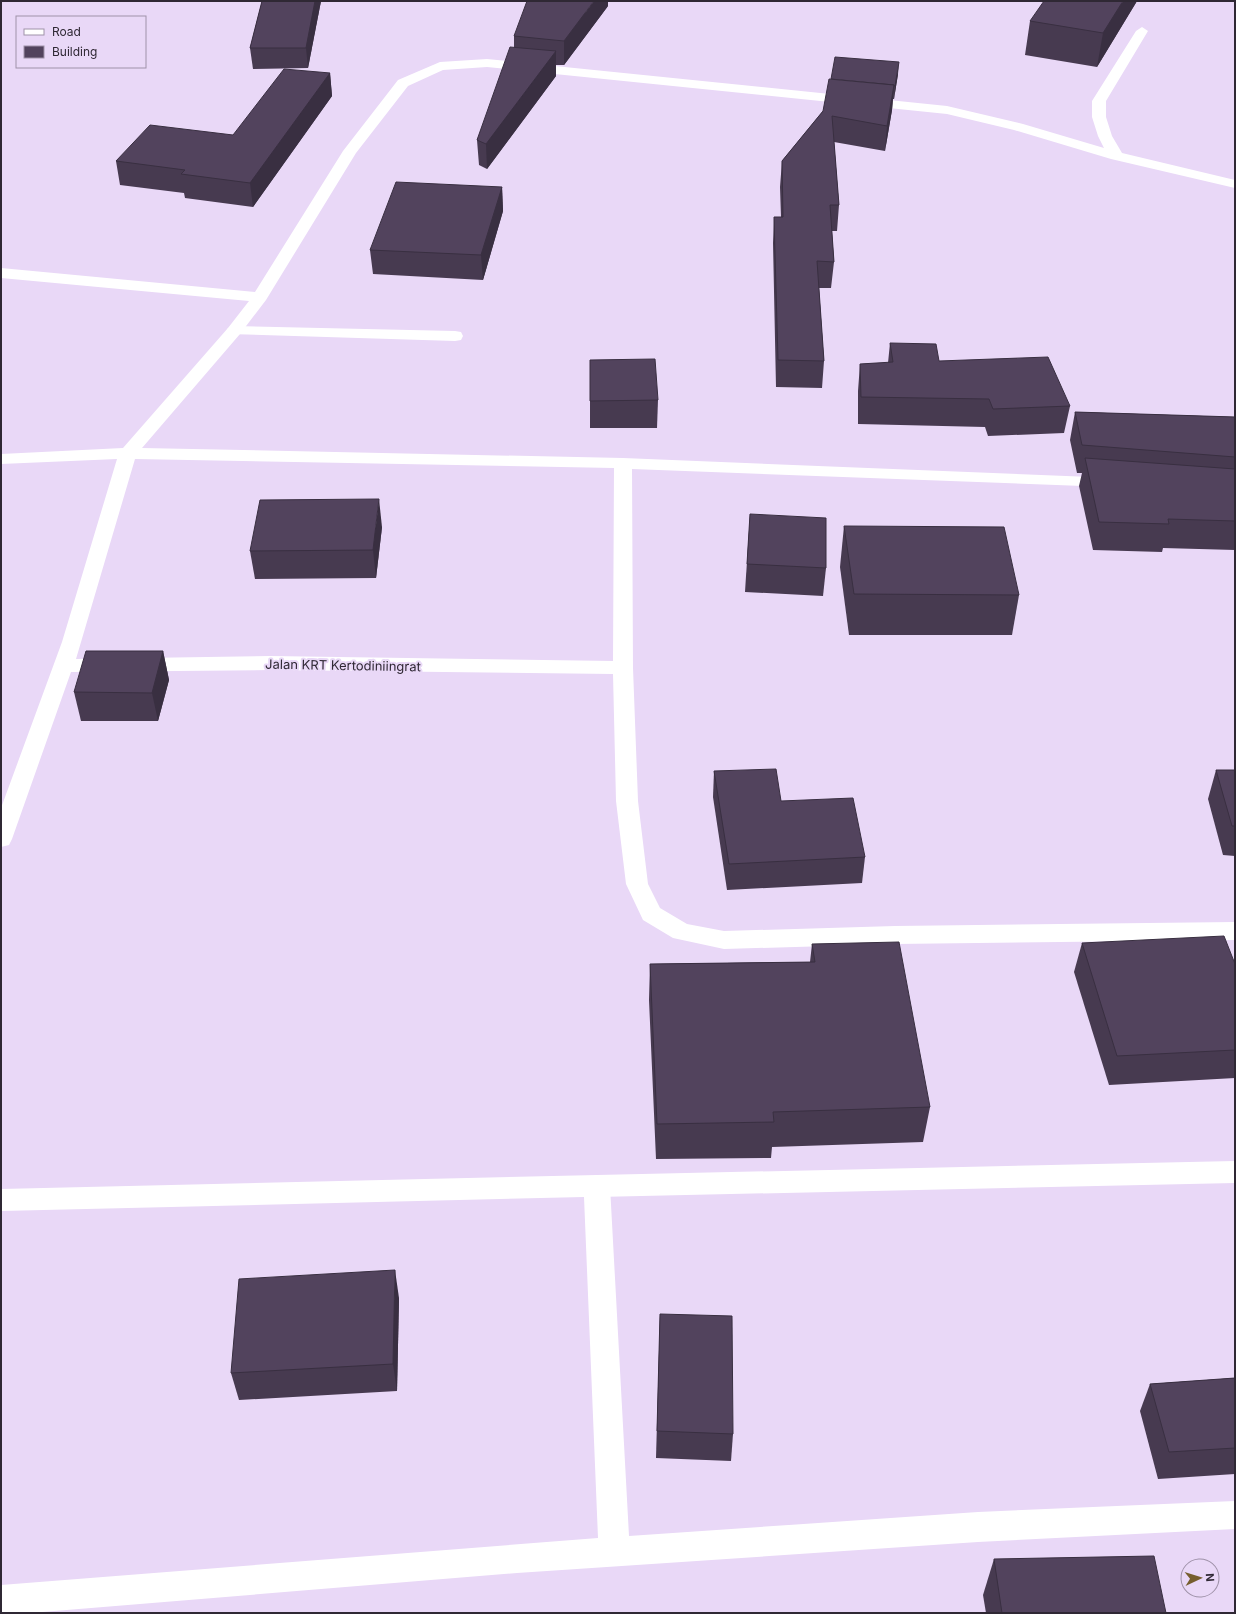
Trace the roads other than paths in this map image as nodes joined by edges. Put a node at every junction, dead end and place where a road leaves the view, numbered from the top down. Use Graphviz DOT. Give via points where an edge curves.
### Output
graph roads {
  1 [pos="1142,31"];
  2 [pos="1116,156"];
  3 [pos="1235,184"];
  4 [pos="1,273"];
  5 [pos="260,297"];
  6 [pos="234,331"];
  7 [pos="456,336"];
  8 [pos="128,453"];
  9 [pos="1,459"];
  10 [pos="623,463"];
  11 [pos="1129,483"];
  12 [pos="64,666"];
  13 [pos="623,668"];
  14 [pos="1,839"];
  15 [pos="1235,931"];
  16 [pos="1235,1172"];
  17 [pos="597,1186"];
  18 [pos="1,1200"];
  19 [pos="1235,1515"];
  20 [pos="614,1551"];
  21 [pos="1,1600"];
  1 -- 2 [label="street" via="1099,101 1099,117 1105,136"];
  2 -- 3 [label="street"];
  2 -- 5 [label="street" via="1018,127 947,110 487,63 440,66 404,83 350,151"];
  4 -- 5 [label="street"];
  5 -- 6 [label="street"];
  6 -- 7 [label="street"];
  6 -- 8 [label="street"];
  8 -- 9 [label="street"];
  8 -- 10 [label="street"];
  8 -- 12 [label="street"];
  10 -- 11 [label="street"];
  10 -- 13 [label="street"];
  12 -- 13 [label="street, Jalan KRT Kertodiniingrat" via="270,663"];
  12 -- 14 [label="street"];
  13 -- 15 [label="street" via="627,801 637,884 651,914 681,932 724,940"];
  16 -- 17 [label="street"];
  17 -- 18 [label="street"];
  17 -- 20 [label="street"];
  19 -- 20 [label="street" via="978,1527"];
  20 -- 21 [label="street"];
}
